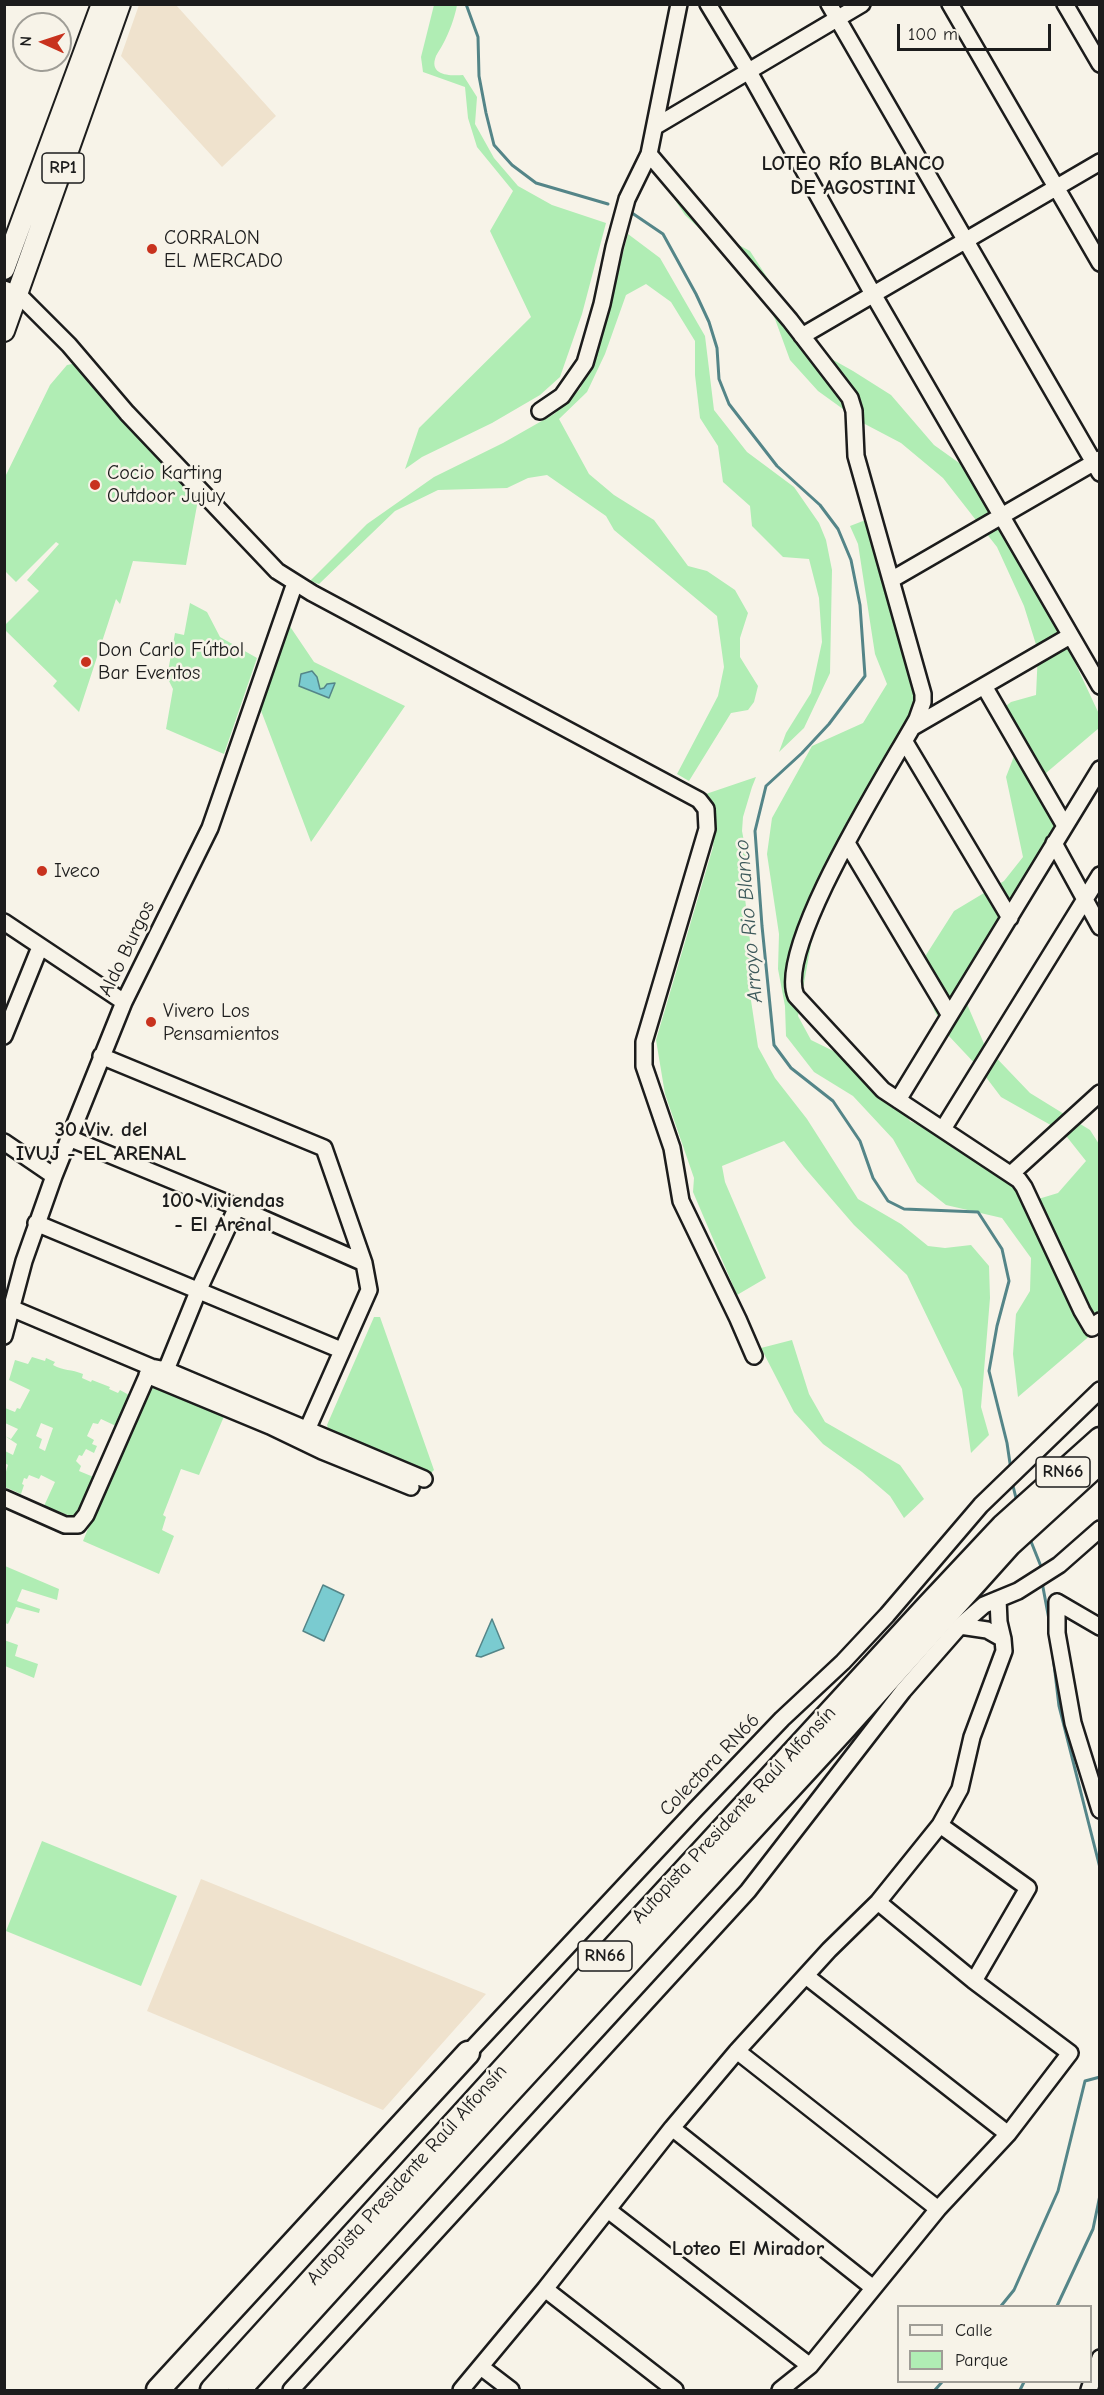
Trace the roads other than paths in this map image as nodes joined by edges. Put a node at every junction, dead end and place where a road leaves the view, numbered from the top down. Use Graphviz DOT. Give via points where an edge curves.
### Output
graph roads {
  1 [pos="102,4"];
  2 [pos="120,4"];
  3 [pos="679,4"];
  4 [pos="708,4"];
  5 [pos="829,4"];
  6 [pos="862,4"];
  7 [pos="950,4"];
  8 [pos="1065,4"];
  9 [pos="837,18"];
  10 [pos="1100,64"];
  11 [pos="749,72"];
  12 [pos="656,126"];
  13 [pos="649,154"];
  14 [pos="1100,162"];
  15 [pos="1056,188"];
  16 [pos="964,241"];
  17 [pos="1100,263"];
  18 [pos="4,269"];
  19 [pos="11,292"];
  20 [pos="873,294"];
  21 [pos="4,331"];
  22 [pos="802,336"];
  23 [pos="540,411"];
  24 [pos="1098,465"];
  25 [pos="1000,516"];
  26 [pos="891,580"];
  27 [pos="295,583"];
  28 [pos="1070,636"];
  29 [pos="984,686"];
  30 [pos="1100,686"];
  31 [pos="913,727"];
  32 [pos="905,742"];
  33 [pos="1100,769"];
  34 [pos="1065,825"];
  35 [pos="847,843"];
  36 [pos="1054,843"];
  37 [pos="1100,874"];
  38 [pos="1084,900"];
  39 [pos="1010,918"];
  40 [pos="4,922"];
  41 [pos="1100,927"];
  42 [pos="40,947"];
  43 [pos="124,1002"];
  44 [pos="949,1014"];
  45 [pos="4,1036"];
  46 [pos="101,1056"];
  47 [pos="1100,1093"];
  48 [pos="898,1100"];
  49 [pos="943,1129"];
  50 [pos="69,1138"];
  51 [pos="4,1142"];
  52 [pos="1011,1174"];
  53 [pos="54,1176"];
  54 [pos="237,1207"];
  55 [pos="36,1223"];
  56 [pos="364,1263"];
  57 [pos="199,1289"];
  58 [pos="11,1308"];
  59 [pos="1100,1321"];
  60 [pos="4,1336"];
  61 [pos="341,1350"];
  62 [pos="754,1356"];
  63 [pos="155,1371"];
  64 [pos="1100,1390"];
  65 [pos="307,1430"];
  66 [pos="1100,1438"];
  67 [pos="1100,1462"];
  68 [pos="1100,1476"];
  69 [pos="4,1498"];
  70 [pos="1034,1517"];
  71 [pos="1100,1529"];
  72 [pos="1010,1537"];
  73 [pos="998,1612"];
  74 [pos="1100,1627"];
  75 [pos="971,1628"];
  76 [pos="1003,1639"];
  77 [pos="1100,1810"];
  78 [pos="940,1825"];
  79 [pos="878,1902"];
  80 [pos="806,1976"];
  81 [pos="974,1981"];
  82 [pos="737,2050"];
  83 [pos="468,2053"];
  84 [pos="672,2128"];
  85 [pos="1008,2134"];
  86 [pos="938,2209"];
  87 [pos="608,2210"];
  88 [pos="872,2287"];
  89 [pos="545,2289"];
  90 [pos="1100,2358"];
  91 [pos="810,2366"];
  92 [pos="481,2367"];
  93 [pos="1092,2382"];
  94 [pos="158,2391"];
  95 [pos="212,2391"];
  96 [pos="239,2391"];
  97 [pos="291,2391"];
  98 [pos="461,2391"];
  99 [pos="511,2391"];
  100 [pos="675,2391"];
  101 [pos="780,2391"];
  1 -- 18 [label="main road, RP1"];
  2 -- 19 [label="main road, RP1"];
  3 -- 12 [label="street"];
  4 -- 11 [label="street"];
  5 -- 9 [label="street"];
  6 -- 9 [label="street"];
  7 -- 15 [label="street"];
  8 -- 10 [label="street"];
  9 -- 11 [label="street"];
  9 -- 16 [label="street"];
  11 -- 12 [label="street"];
  11 -- 20 [label="street"];
  12 -- 13 [label="street"];
  13 -- 22 [label="street"];
  13 -- 23 [label="street" via="627,199 585,363 562,396"];
  14 -- 15 [label="street"];
  15 -- 16 [label="street"];
  15 -- 17 [label="street"];
  16 -- 20 [label="street"];
  16 -- 24 [label="street"];
  19 -- 21 [label="main road, RP1"];
  19 -- 27 [label="street" via="69,345 127,413 277,571"];
  20 -- 22 [label="street"];
  20 -- 25 [label="street"];
  22 -- 26 [label="street" via="850,398 856,456"];
  24 -- 25 [label="street"];
  25 -- 26 [label="street"];
  25 -- 28 [label="street"];
  26 -- 31 [label="street" via="923,694"];
  27 -- 43 [label="street, Aldo Burgos" via="210,828"];
  27 -- 62 [label="street" via="699,800 706,809 702,849 644,1042 644,1066 672,1148 681,1201"];
  28 -- 29 [label="street"];
  28 -- 30 [label="street"];
  29 -- 31 [label="street"];
  29 -- 34 [label="street"];
  31 -- 32 [label="street"];
  32 -- 35 [label="street"];
  32 -- 39 [label="street"];
  33 -- 34 [label="street"];
  34 -- 36 [label="street"];
  35 -- 44 [label="street"];
  35 -- 48 [label="street" via="806,924 792,989 883,1090"];
  36 -- 38 [label="street"];
  36 -- 39 [label="street"];
  37 -- 38 [label="street"];
  38 -- 41 [label="street"];
  38 -- 49 [label="street"];
  39 -- 44 [label="street"];
  40 -- 42 [label="street"];
  42 -- 43 [label="street"];
  42 -- 45 [label="street"];
  43 -- 46 [label="street, Aldo Burgos"];
  44 -- 48 [label="street"];
  46 -- 50 [label="street, Aldo Burgos"];
  46 -- 56 [label="street" via="324,1148"];
  47 -- 52 [label="street"];
  48 -- 49 [label="street"];
  49 -- 52 [label="street"];
  50 -- 53 [label="street, Aldo Burgos"];
  50 -- 54 [label="street"];
  51 -- 53 [label="street"];
  52 -- 59 [label="street" via="1024,1187 1092,1328"];
  53 -- 55 [label="street, Aldo Burgos"];
  54 -- 56 [label="street"];
  54 -- 57 [label="street"];
  55 -- 57 [label="street"];
  55 -- 58 [label="street, Aldo Burgos"];
  56 -- 61 [label="street" via="369,1290"];
  57 -- 61 [label="street"];
  57 -- 63 [label="street"];
  58 -- 60 [label="street, Aldo Burgos"];
  58 -- 63 [label="street"];
  61 -- 65 [label="street"];
  63 -- 65 [label="street"];
  63 -- 65 [label="street" via="322,1452 417,1483"];
  63 -- 69 [label="street" via="78,1525 65,1524"];
  64 -- 83 [label="street, Colectora RN66" via="981,1505 887,1615 782,1719"];
  66 -- 70 [label="highway, Autopista Presidente Raúl Alfonsín / RN66"];
  67 -- 70 [label="highway, Autopista Presidente Raúl Alfonsín / RN66"];
  68 -- 70 [label="highway"];
  70 -- 72 [label="highway, Autopista Presidente Raúl Alfonsín / RN66"];
  71 -- 73 [label="street" via="1059,1565 1018,1591"];
  72 -- 95 [label="highway, Autopista Presidente Raúl Alfonsín / RN66" via="690,1863"];
  72 -- 96 [label="highway, Autopista Presidente Raúl Alfonsín / RN66" via="842,1731"];
  73 -- 75 [label="street" via="984,1605"];
  73 -- 76 [label="street"];
  74 -- 77 [label="street" via="1057,1602 1057,1634 1073,1723"];
  75 -- 76 [label="street" via="995,1633"];
  75 -- 97 [label="street" via="908,1685 748,1891"];
  76 -- 78 [label="street" via="1001,1664 975,1729 960,1790"];
  78 -- 79 [label="street"];
  78 -- 81 [label="street" via="1028,1888"];
  79 -- 80 [label="street"];
  79 -- 81 [label="street"];
  80 -- 82 [label="street"];
  80 -- 85 [label="street"];
  81 -- 85 [label="street" via="1070,2053"];
  82 -- 84 [label="street"];
  82 -- 86 [label="street"];
  83 -- 94 [label="highway"];
  84 -- 87 [label="street"];
  84 -- 88 [label="street"];
  85 -- 86 [label="street"];
  86 -- 88 [label="street"];
  87 -- 89 [label="street"];
  87 -- 91 [label="street"];
  88 -- 91 [label="street"];
  89 -- 92 [label="street"];
  89 -- 100 [label="street"];
  90 -- 93 [label="street"];
  91 -- 101 [label="street"];
  92 -- 98 [label="street"];
  92 -- 99 [label="street"];
}
